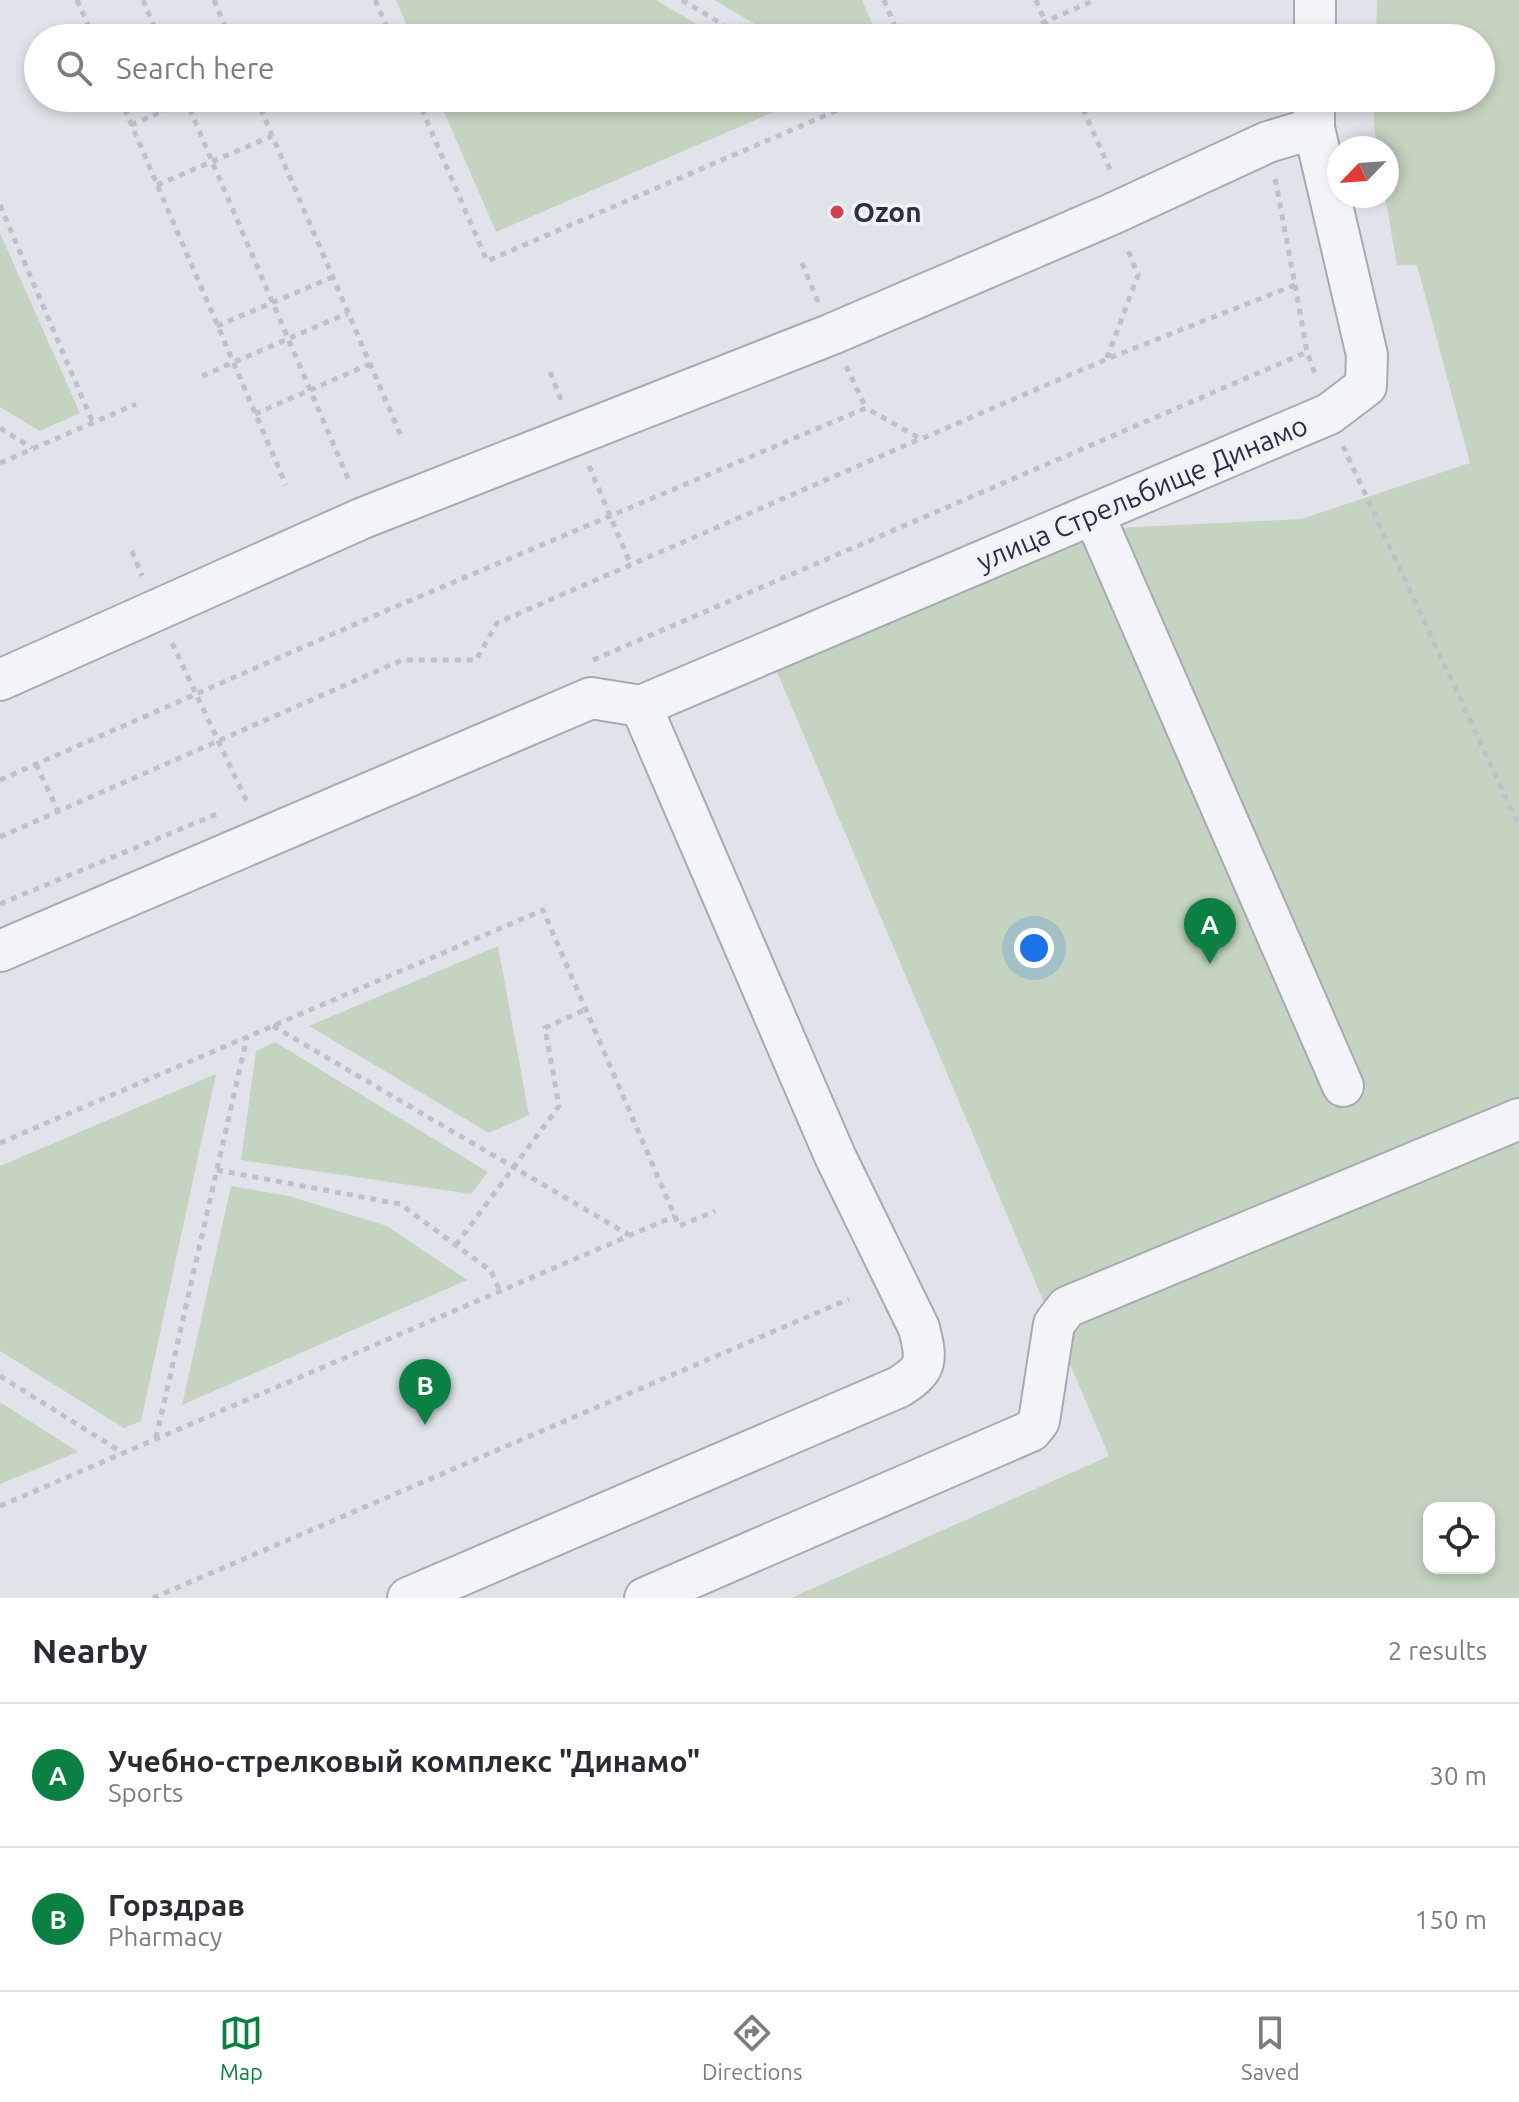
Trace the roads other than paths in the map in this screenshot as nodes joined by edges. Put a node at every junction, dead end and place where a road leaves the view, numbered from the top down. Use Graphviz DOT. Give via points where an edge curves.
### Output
graph roads {
  1 [pos="1315,0"];
  2 [pos="1315,24"];
  3 [pos="1314,113"];
  4 [pos="1094,515"];
  5 [pos="0,680"];
  6 [pos="641,706"];
  7 [pos="0,951"];
  8 [pos="1343,1086"];
  9 [pos="1519,1119"];
  10 [pos="408,1598"];
  11 [pos="645,1598"];
  1 -- 2 [label="street"];
  3 -- 4 [label="street, улица Стрельбище Динамо" via="1367,355 1366,386 1329,414"];
  3 -- 5 [label="street" via="1268,142 832,334 363,518"];
  4 -- 6 [label="street, улица Стрельбище Динамо"];
  4 -- 8 [label="street"];
  6 -- 7 [label="street" via="591,698"];
  6 -- 10 [label="street" via="835,1156 919,1328 925,1354 917,1375 899,1387"];
  9 -- 11 [label="street" via="1067,1307 1054,1324 1039,1421 1031,1431"];
}
